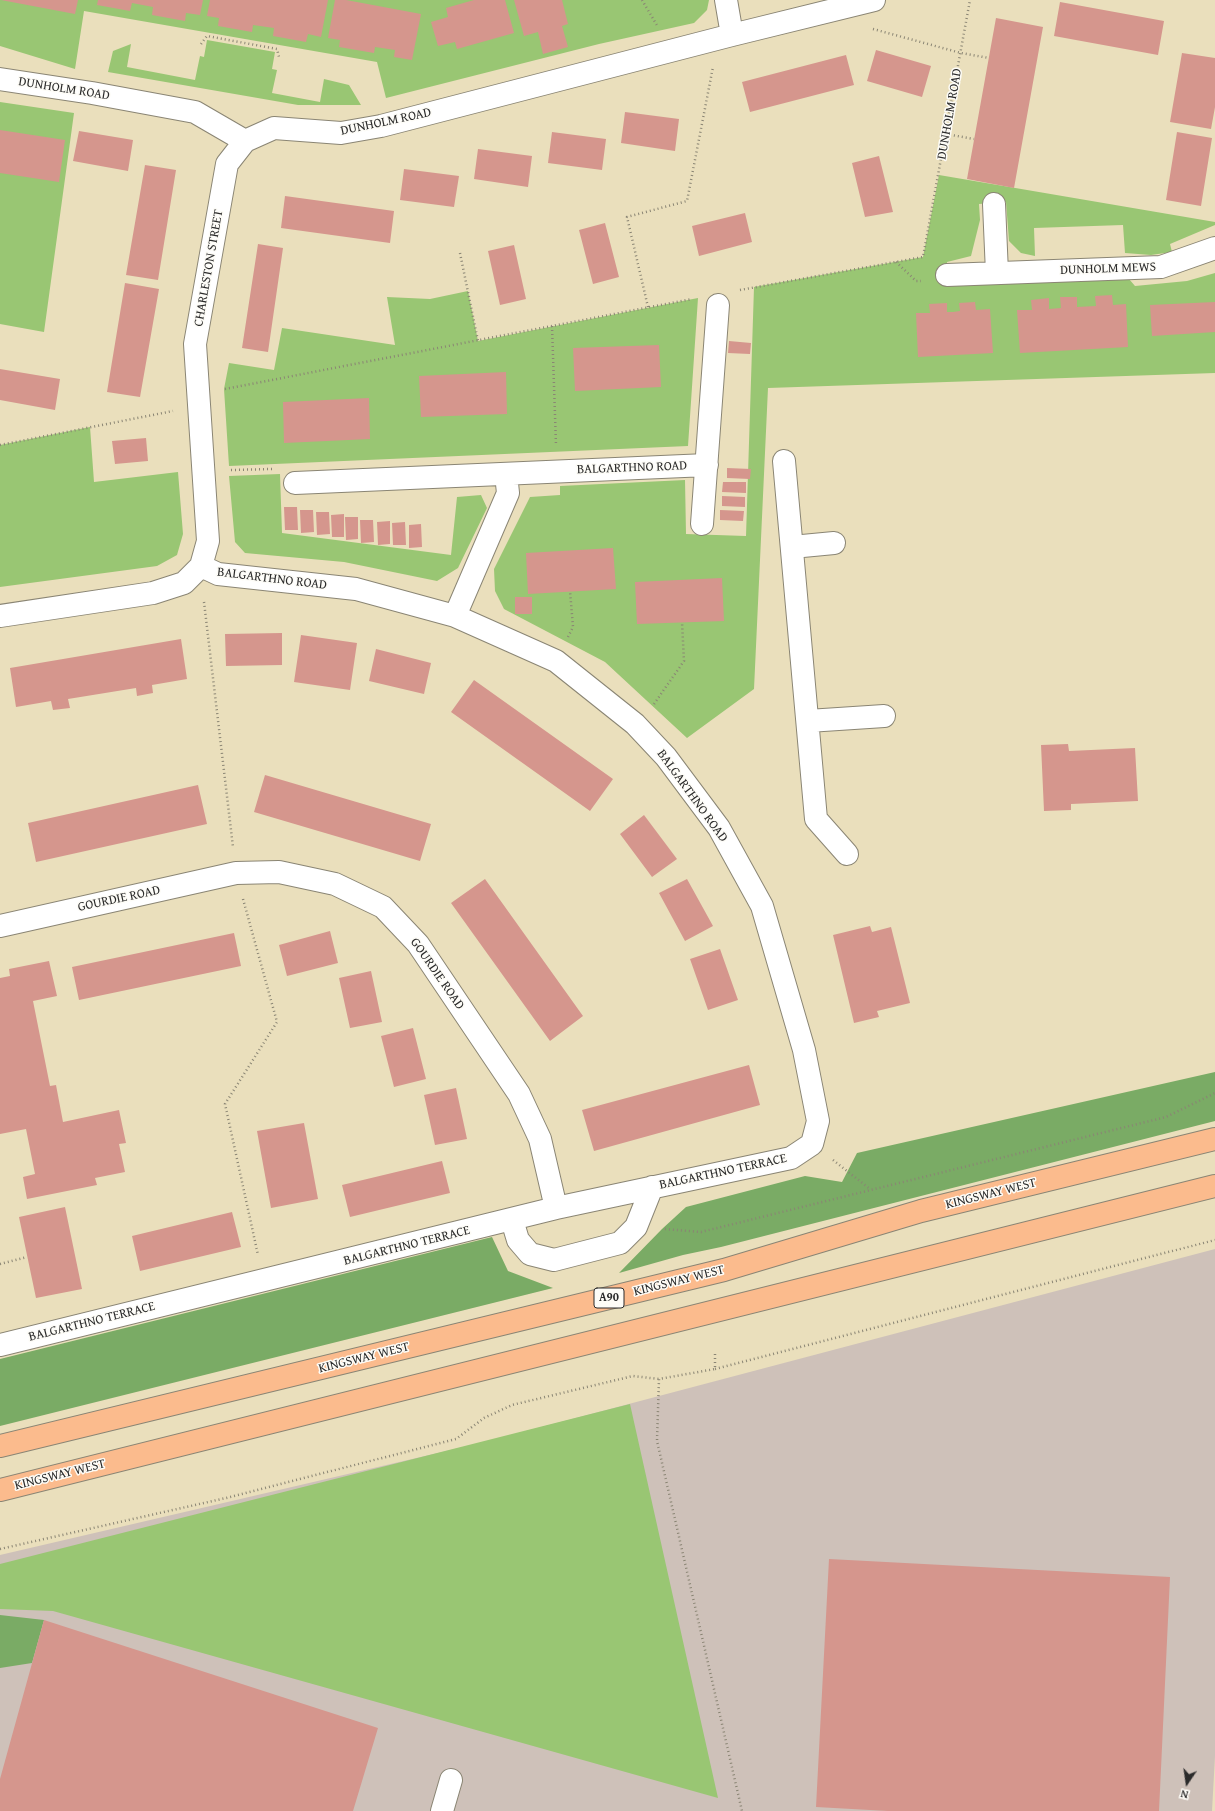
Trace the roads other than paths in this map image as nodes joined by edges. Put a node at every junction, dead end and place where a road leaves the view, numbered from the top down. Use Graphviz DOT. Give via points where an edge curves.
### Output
graph roads {
  1 [pos="726,0"];
  2 [pos="874,0"];
  3 [pos="732,35"];
  4 [pos="0,79"];
  5 [pos="245,141"];
  6 [pos="994,204"];
  7 [pos="1215,248"];
  8 [pos="997,273"];
  9 [pos="947,275"];
  10 [pos="726,298"];
  11 [pos="784,461"];
  12 [pos="707,465"];
  13 [pos="506,474"];
  14 [pos="295,483"];
  15 [pos="702,524"];
  16 [pos="834,543"];
  17 [pos="792,547"];
  18 [pos="201,566"];
  19 [pos="0,616"];
  20 [pos="454,616"];
  21 [pos="884,716"];
  22 [pos="808,721"];
  23 [pos="847,854"];
  24 [pos="0,926"];
  25 [pos="1215,1139"];
  26 [pos="812,1144"];
  27 [pos="1215,1186"];
  28 [pos="652,1187"];
  29 [pos="556,1208"];
  30 [pos="512,1220"];
  31 [pos="0,1345"];
  32 [pos="0,1446"];
  33 [pos="0,1490"];
  34 [pos="451,1780"];
  35 [pos="442,1811"];
  1 -- 3 [label="street"];
  2 -- 3 [label="street, DUNHOLM ROAD"];
  3 -- 5 [label="street, DUNHOLM ROAD" via="381,126 341,133 274,128"];
  4 -- 5 [label="street, DUNHOLM ROAD" via="195,112"];
  5 -- 18 [label="street, CHARLESTON STREET" via="227,164 195,344 208,541"];
  6 -- 8 [label="street"];
  7 -- 8 [label="street, DUNHOLM MEWS" via="1161,267"];
  8 -- 9 [label="street, DUNHOLM MEWS"];
  10 -- 12 [label="street"];
  11 -- 17 [label="street"];
  12 -- 13 [label="street, BALGARTHNO ROAD"];
  12 -- 15 [label="street"];
  13 -- 14 [label="street, BALGARTHNO ROAD"];
  13 -- 20 [label="street" via="508,493"];
  16 -- 17 [label="street"];
  17 -- 22 [label="street"];
  18 -- 19 [label="street, BALGARTHNO ROAD" via="184,583 153,593"];
  18 -- 20 [label="street, BALGARTHNO ROAD" via="218,574 356,589"];
  20 -- 26 [label="street, BALGARTHNO ROAD" via="556,661 635,724 666,756 719,828 762,906 804,1050 818,1121"];
  21 -- 22 [label="street"];
  22 -- 23 [label="street" via="816,819"];
  24 -- 29 [label="street, GOURDIE ROAD" via="236,873 279,872 335,884 383,907 418,944 519,1094 540,1139"];
  25 -- 32 [label="highway, KINGSWAY WEST / A90" via="921,1211 724,1270"];
  26 -- 28 [label="street, BALGARTHNO TERRACE" via="791,1158"];
  27 -- 33 [label="highway, KINGSWAY WEST"];
  28 -- 29 [label="street, BALGARTHNO TERRACE"];
  28 -- 30 [label="street" via="636,1227 620,1243 554,1260 530,1254 518,1240"];
  29 -- 30 [label="street, BALGARTHNO TERRACE"];
  30 -- 31 [label="street, BALGARTHNO TERRACE"];
  34 -- 35 [label="street"];
}
